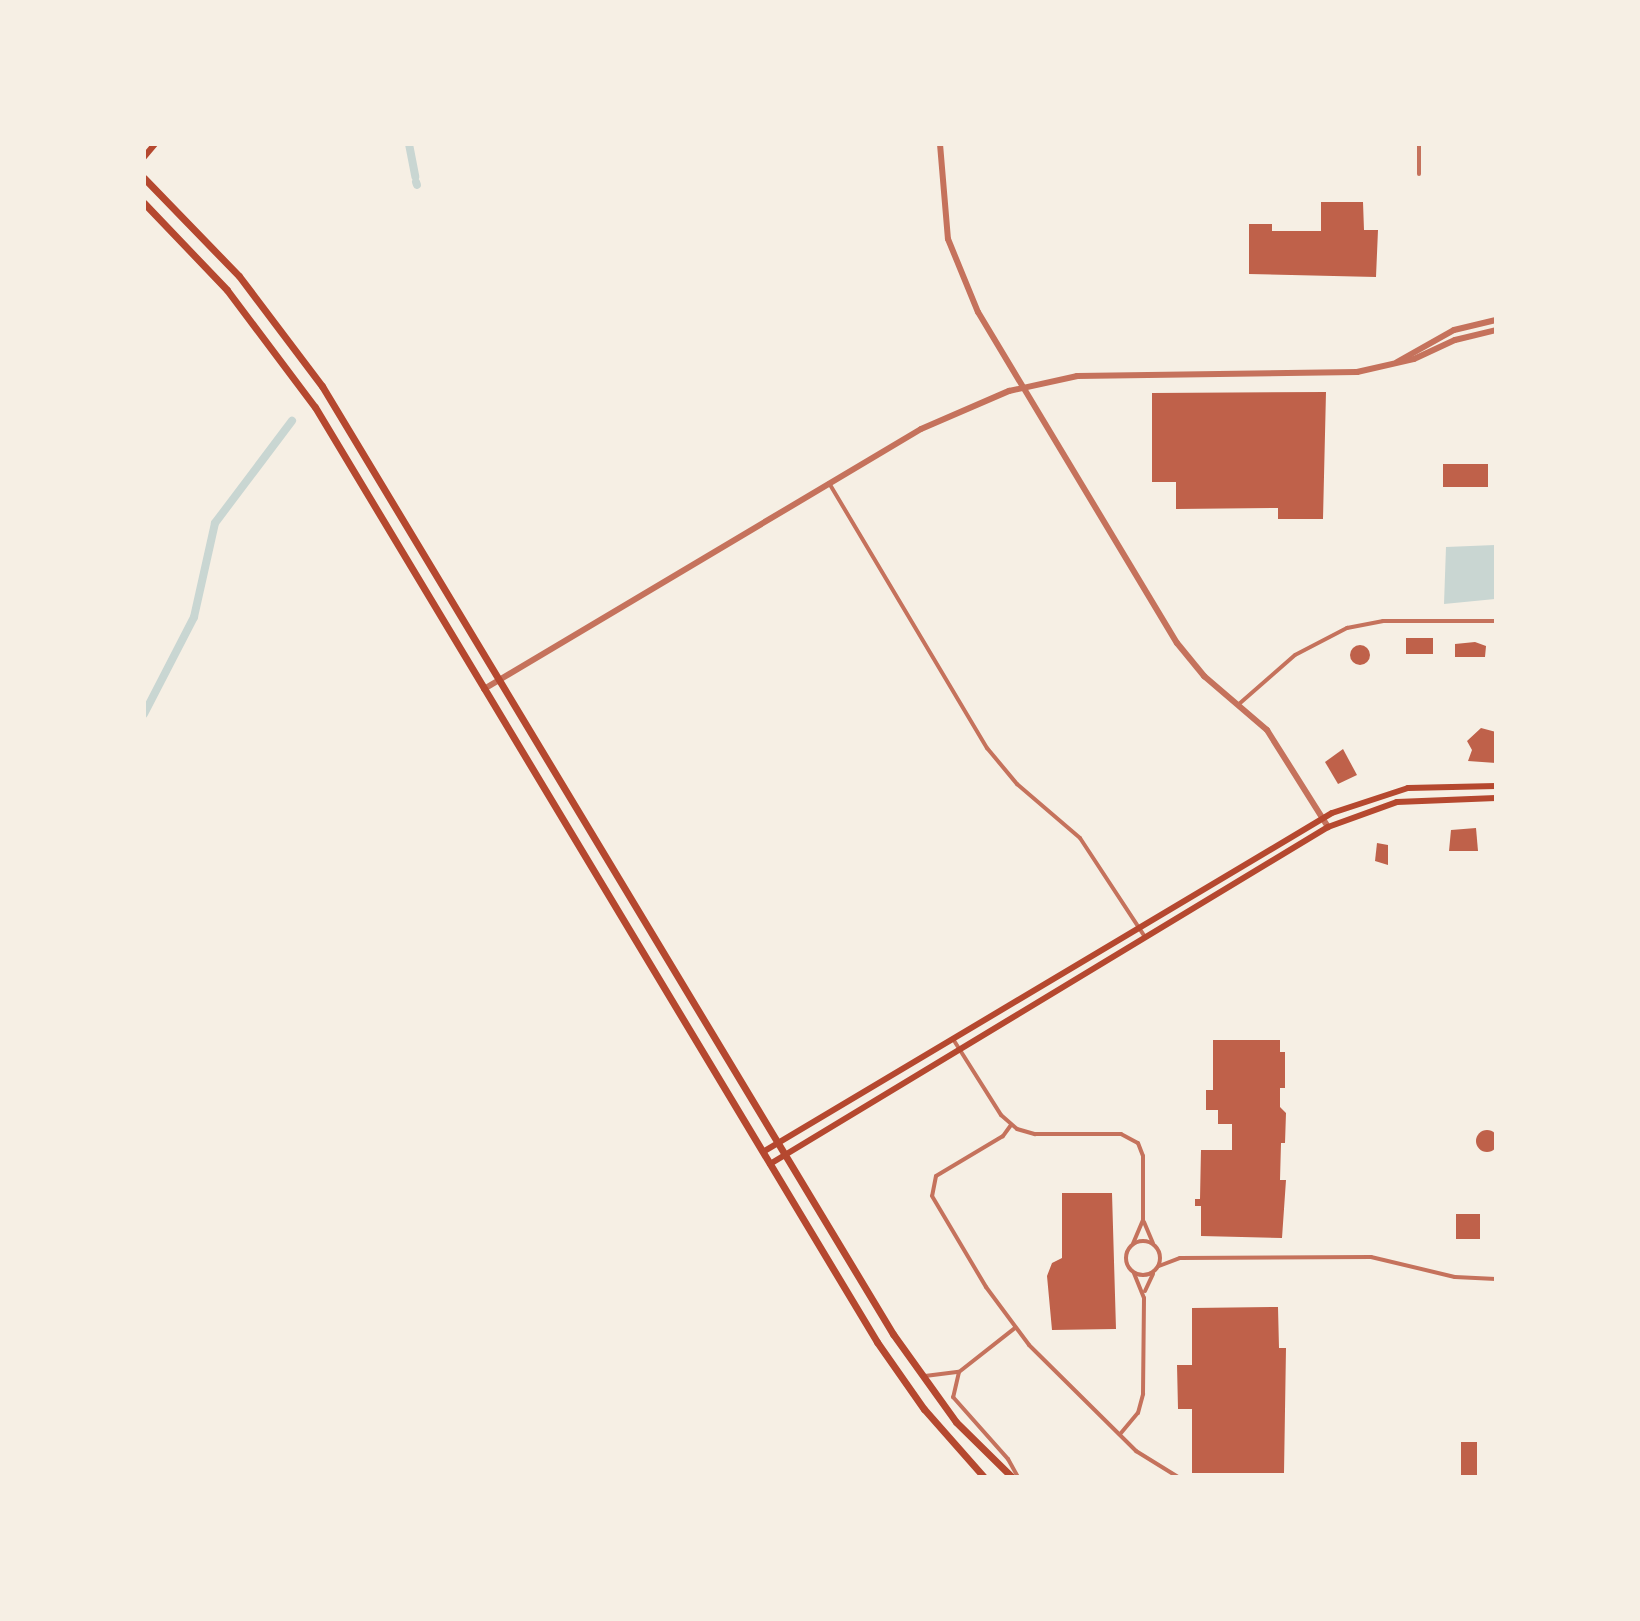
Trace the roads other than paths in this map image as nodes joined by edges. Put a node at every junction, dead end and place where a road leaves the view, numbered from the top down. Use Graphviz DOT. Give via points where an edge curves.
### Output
graph roads {
  1 [pos="155,144"];
  2 [pos="940,144"];
  3 [pos="1419,144"];
  4 [pos="144,157"];
  5 [pos="1419,174"];
  6 [pos="144,178"];
  7 [pos="144,203"];
  8 [pos="1496,320"];
  9 [pos="1496,330"];
  10 [pos="1397,362"];
  11 [pos="1023,386"];
  12 [pos="829,483"];
  13 [pos="1496,621"];
  14 [pos="500,679"];
  15 [pos="484,689"];
  16 [pos="1239,704"];
  17 [pos="1496,786"];
  18 [pos="1496,798"];
  19 [pos="1322,818"];
  20 [pos="1328,827"];
  21 [pos="1137,928"];
  22 [pos="1145,937"];
  23 [pos="953,1039"];
  24 [pos="960,1049"];
  25 [pos="1011,1125"];
  26 [pos="778,1143"];
  27 [pos="763,1152"];
  28 [pos="785,1155"];
  29 [pos="770,1164"];
  30 [pos="1143,1220"];
  31 [pos="1133,1244"];
  32 [pos="1156,1247"];
  33 [pos="1180,1258"];
  34 [pos="1157,1268"];
  35 [pos="1134,1273"];
  36 [pos="1496,1279"];
  37 [pos="1144,1298"];
  38 [pos="1015,1328"];
  39 [pos="959,1372"];
  40 [pos="919,1374"];
  41 [pos="1121,1433"];
  42 [pos="984,1477"];
  43 [pos="1012,1477"];
  44 [pos="1018,1477"];
  45 [pos="1178,1477"];
  1 -- 4 [label="main road"];
  2 -- 11 [label="street" via="943,211 957,268"];
  3 -- 5 [label="street"];
  6 -- 14 [label="highway" via="230,266 302,357"];
  7 -- 15 [label="highway" via="227,290 305,392"];
  8 -- 10 [label="street" via="1454,330"];
  9 -- 10 [label="street"];
  10 -- 11 [label="street" via="1345,373 1077,376"];
  11 -- 12 [label="street" via="936,421"];
  11 -- 16 [label="street" via="1177,643 1204,676"];
  12 -- 14 [label="street"];
  12 -- 21 [label="street" via="987,748 1017,784 1080,838"];
  13 -- 16 [label="street" via="1383,621 1347,628 1295,655"];
  14 -- 15 [label="street"];
  14 -- 26 [label="highway"];
  15 -- 27 [label="highway"];
  16 -- 19 [label="street" via="1277,742"];
  17 -- 19 [label="main road" via="1393,791"];
  18 -- 20 [label="main road" via="1397,802"];
  19 -- 20 [label="street"];
  19 -- 21 [label="main road"];
  20 -- 22 [label="main road"];
  21 -- 22 [label="street"];
  21 -- 23 [label="main road"];
  22 -- 24 [label="main road"];
  23 -- 24 [label="street"];
  23 -- 26 [label="main road"];
  24 -- 25 [label="street"];
  24 -- 28 [label="main road"];
  25 -- 30 [label="street" via="1035,1134 1121,1134 1135,1139 1143,1156"];
  25 -- 38 [label="street" via="1003,1136 936,1176 930,1189"];
  26 -- 27 [label="main road"];
  26 -- 28 [label="highway"];
  27 -- 29 [label="highway"];
  28 -- 29 [label="main road"];
  28 -- 40 [label="highway"];
  29 -- 42 [label="highway" via="892,1366"];
  30 -- 31 [label="street"];
  30 -- 32 [label="street"];
  31 -- 32 [label="street"];
  31 -- 35 [label="street" via="1126,1259"];
  32 -- 33 [label="street"];
  32 -- 34 [label="street"];
  33 -- 34 [label="street"];
  33 -- 36 [label="street" via="1383,1258 1455,1277"];
  34 -- 35 [label="street"];
  34 -- 37 [label="street"];
  35 -- 37 [label="street"];
  37 -- 41 [label="street" via="1143,1401"];
  38 -- 39 [label="street"];
  38 -- 41 [label="street"];
  39 -- 40 [label="street"];
  39 -- 44 [label="street" via="953,1397"];
  40 -- 43 [label="highway" via="968,1436"];
  41 -- 45 [label="street" via="1142,1456"];
}
